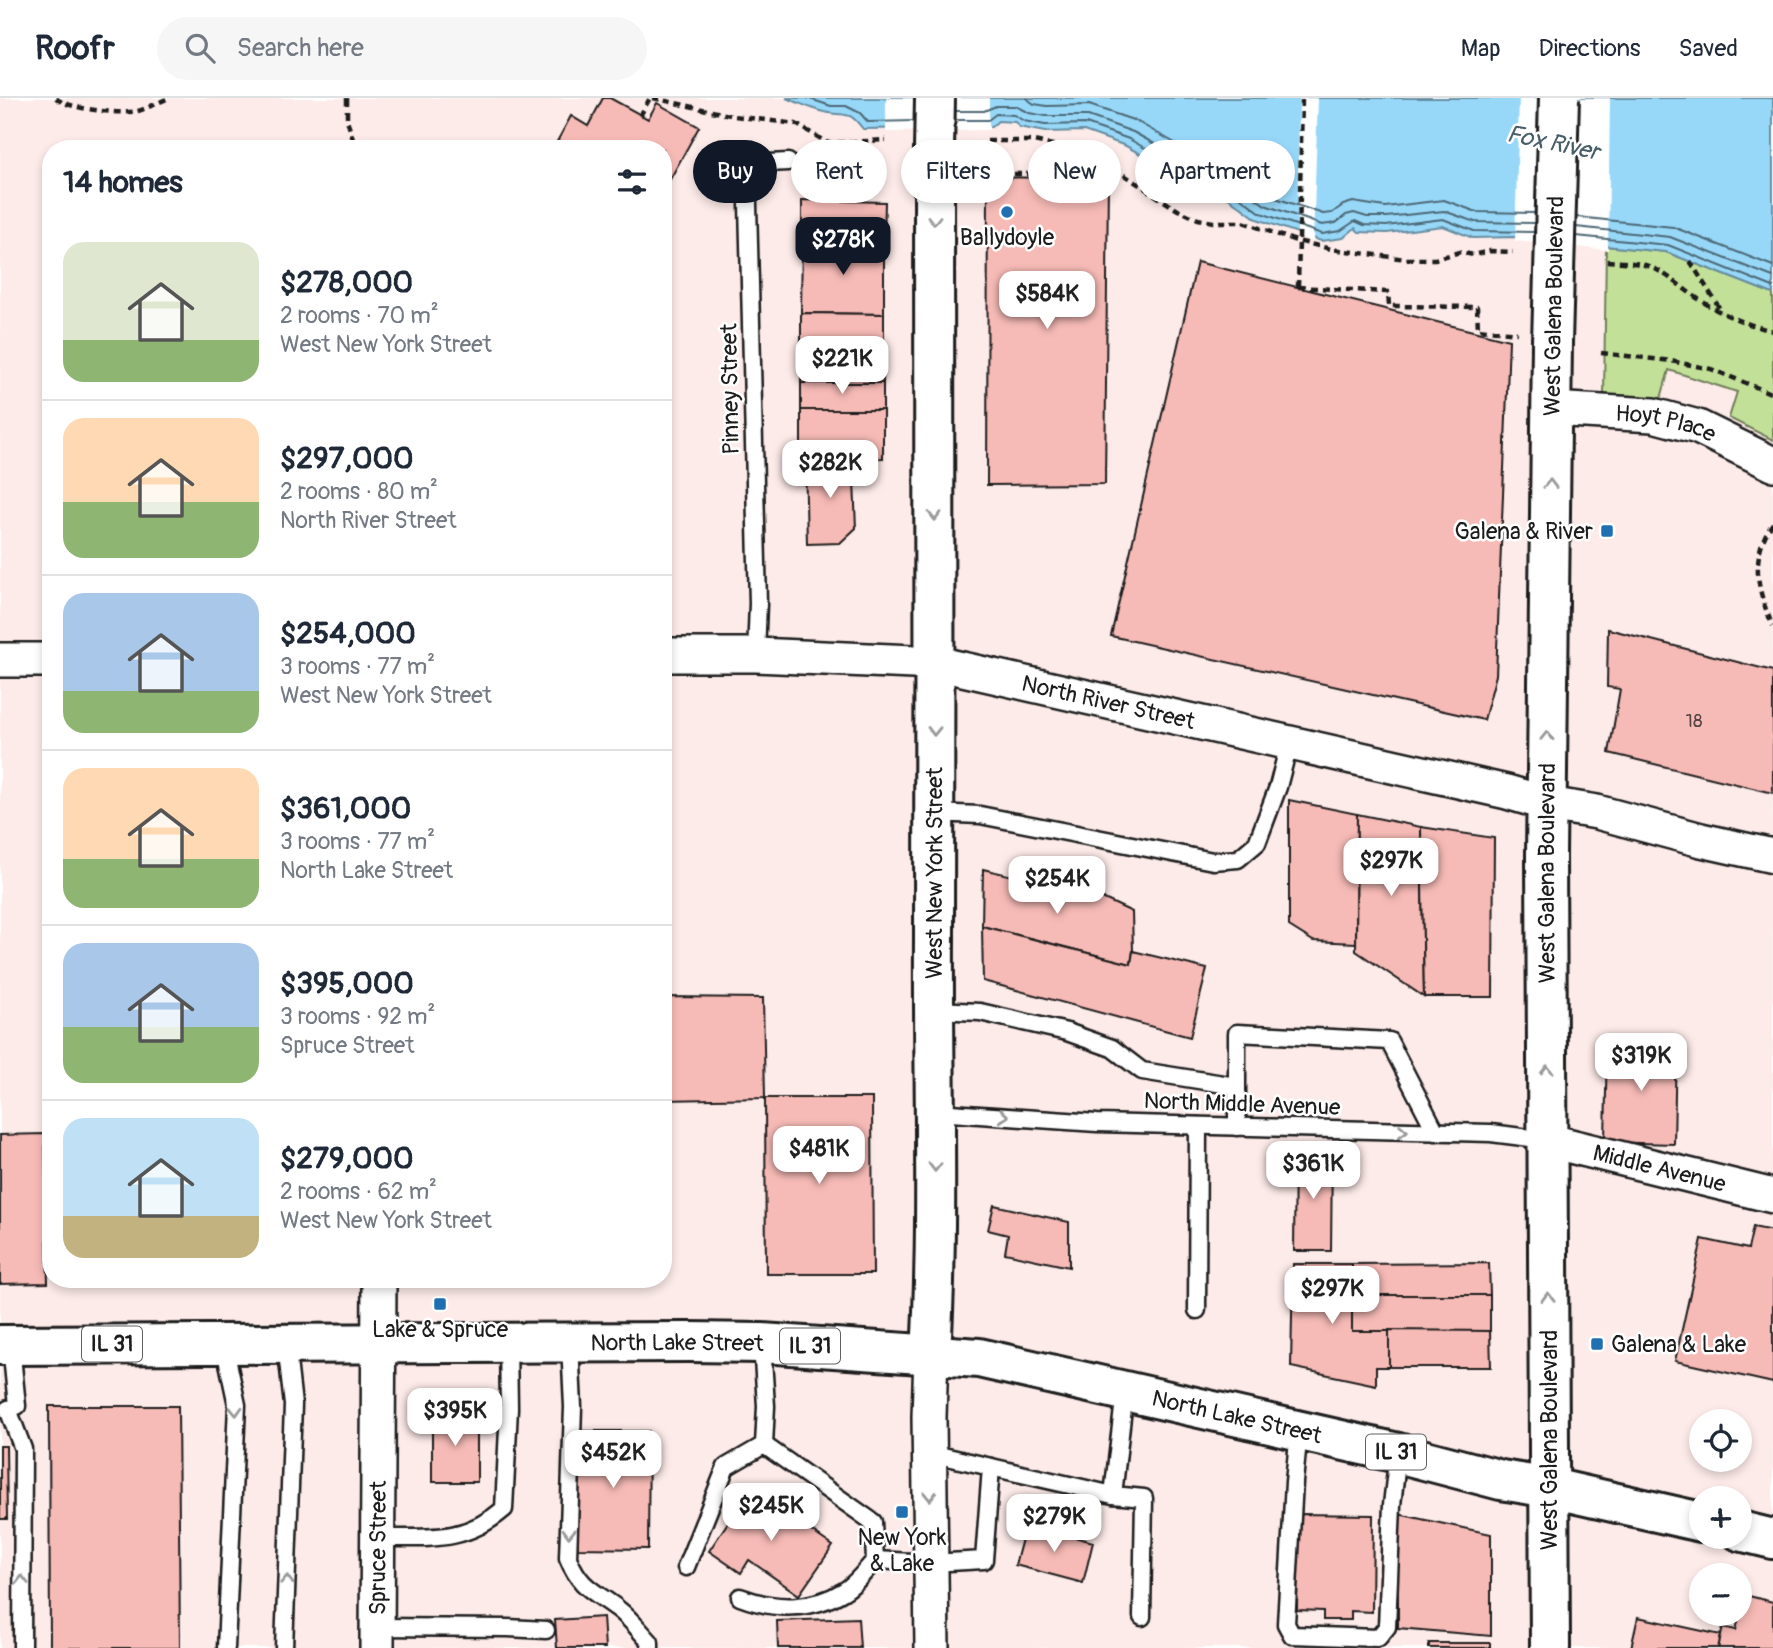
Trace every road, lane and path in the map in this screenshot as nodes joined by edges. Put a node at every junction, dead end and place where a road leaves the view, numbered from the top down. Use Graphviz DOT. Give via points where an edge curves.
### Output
graph roads {
  1 [pos="56,98"];
  2 [pos="169,98"];
  3 [pos="348,98"];
  4 [pos="651,98"];
  5 [pos="935,98"];
  6 [pos="1302,98"];
  7 [pos="1559,98"];
  8 [pos="640,116"];
  9 [pos="354,140"];
  10 [pos="823,140"];
  11 [pos="788,162"];
  12 [pos="1121,173"];
  13 [pos="1298,241"];
  14 [pos="1513,252"];
  15 [pos="1607,261"];
  16 [pos="1690,261"];
  17 [pos="1723,313"];
  18 [pos="1773,331"];
  19 [pos="1535,338"];
  20 [pos="1601,353"];
  21 [pos="1773,394"];
  22 [pos="1551,409"];
  23 [pos="1773,464"];
  24 [pos="1773,523"];
  25 [pos="1773,626"];
  26 [pos="672,655"];
  27 [pos="755,655"];
  28 [pos="0,660"];
  29 [pos="42,660"];
  30 [pos="936,663"];
  31 [pos="1289,744"];
  32 [pos="1548,804"];
  33 [pos="933,813"];
  34 [pos="1773,856"];
  35 [pos="935,1010"];
  36 [pos="1236,1086"];
  37 [pos="936,1112"];
  38 [pos="1198,1126"];
  39 [pos="1237,1127"];
  40 [pos="1436,1132"];
  41 [pos="1546,1140"];
  42 [pos="1773,1196"];
  43 [pos="379,1288"];
  44 [pos="1197,1310"];
  45 [pos="378,1342"];
  46 [pos="508,1342"];
  47 [pos="570,1342"];
  48 [pos="286,1343"];
  49 [pos="762,1343"];
  50 [pos="223,1344"];
  51 [pos="6,1345"];
  52 [pos="931,1354"];
  53 [pos="1125,1391"];
  54 [pos="1299,1430"];
  55 [pos="764,1445"];
  56 [pos="930,1453"];
  57 [pos="1398,1453"];
  58 [pos="991,1467"];
  59 [pos="1550,1488"];
  60 [pos="1112,1495"];
  61 [pos="1689,1519"];
  62 [pos="1752,1534"];
  63 [pos="378,1538"];
  64 [pos="1773,1539"];
  65 [pos="875,1560"];
  66 [pos="931,1563"];
  67 [pos="686,1567"];
  68 [pos="740,1597"];
  69 [pos="1142,1618"];
  70 [pos="546,1630"];
  71 [pos="377,1638"];
  72 [pos="22,1648"];
  73 [pos="226,1648"];
  74 [pos="284,1648"];
  75 [pos="650,1648"];
  76 [pos="932,1648"];
  77 [pos="1550,1648"];
  1 -- 2 [label="path" via="60,103 92,109 136,111"];
  3 -- 9 [label="path"];
  4 -- 8 [label="path"];
  4 -- 10 [label="path" via="796,124"];
  5 -- 30 [label="main road, West New York Street, one-way, bridge"];
  6 -- 13 [label="path, bridge"];
  7 -- 19 [label="main road, West Galena Boulevard, bridge"];
  11 -- 27 [label="lane, Pinney Street" via="747,164 758,603"];
  12 -- 13 [label="path" via="1198,219 1243,222"];
  13 -- 14 [label="path" via="1406,259"];
  13 -- 19 [label="path, bridge" via="1297,287 1388,292 1389,306 1477,307 1478,329"];
  15 -- 17 [label="path" via="1645,265 1661,272"];
  16 -- 17 [label="path"];
  17 -- 18 [label="path"];
  19 -- 22 [label="main road, West Galena Boulevard"];
  20 -- 21 [label="path" via="1712,369"];
  22 -- 23 [label="street, Hoyt Place" via="1653,415 1698,427"];
  32 -- 22 [label="main road, West Galena Boulevard, one-way"];
  24 -- 25 [label="path" via="1759,547 1756,564 1762,601"];
  26 -- 27 [label="street, North River Street"];
  27 -- 30 [label="street, North River Street"];
  28 -- 29 [label="street"];
  30 -- 31 [label="street, North River Street"];
  30 -- 33 [label="main road, West New York Street, one-way"];
  31 -- 32 [label="street, North River Street"];
  31 -- 33 [label="lane" via="1257,843 1238,859 1213,861 980,815"];
  32 -- 34 [label="street, North River Street"];
  41 -- 32 [label="main road, West Galena Boulevard, one-way"];
  33 -- 35 [label="main road, West New York Street"];
  35 -- 36 [label="lane" via="980,1012 1067,1032 1112,1048 1142,1071"];
  35 -- 37 [label="main road, West New York Street"];
  36 -- 39 [label="lane"];
  36 -- 40 [label="lane" via="1237,1033 1389,1041"];
  37 -- 38 [label="lane, North Middle Avenue, one-way"];
  37 -- 52 [label="main road, West New York Street, one-way"];
  38 -- 39 [label="lane, North Middle Avenue"];
  38 -- 44 [label="lane"];
  39 -- 40 [label="lane, North Middle Avenue, one-way"];
  40 -- 41 [label="lane, North Middle Avenue"];
  41 -- 42 [label="street, Middle Avenue"];
  59 -- 41 [label="main road, West Galena Boulevard, one-way"];
  43 -- 45 [label="street, Spruce Street"];
  45 -- 46 [label="main road, North Lake Street / IL 31"];
  45 -- 48 [label="main road, North Lake Street / IL 31"];
  45 -- 63 [label="street, Spruce Street"];
  46 -- 47 [label="main road, North Lake Street / IL 31"];
  46 -- 63 [label="lane" via="504,1509 489,1522 454,1536"];
  47 -- 49 [label="main road, North Lake Street / IL 31"];
  47 -- 75 [label="lane, one-way" via="573,1407 568,1558 576,1577 620,1610 650,1642"];
  48 -- 50 [label="main road, North Lake Street / IL 31"];
  74 -- 48 [label="lane, one-way" via="293,1405"];
  49 -- 52 [label="main road, North Lake Street / IL 31"];
  49 -- 55 [label="lane"];
  50 -- 51 [label="main road, North Lake Street / IL 31"];
  50 -- 73 [label="lane, one-way" via="237,1405"];
  72 -- 51 [label="lane, one-way" via="23,1449 8,1409 17,1406"];
  52 -- 53 [label="main road, North Lake Street / IL 31" via="979,1358"];
  52 -- 56 [label="street, West New York Street"];
  53 -- 54 [label="main road, North Lake Street / IL 31"];
  53 -- 60 [label="lane"];
  54 -- 57 [label="main road, North Lake Street / IL 31"];
  54 -- 57 [label="lane" via="1286,1625 1292,1635 1378,1638 1387,1627"];
  55 -- 65 [label="lane" via="873,1522"];
  55 -- 67 [label="lane" via="726,1467"];
  56 -- 58 [label="lane"];
  56 -- 66 [label="street, West New York Street, one-way"];
  57 -- 59 [label="main road, North Lake Street / IL 31"];
  58 -- 60 [label="lane"];
  58 -- 66 [label="lane" via="984,1560"];
  59 -- 61 [label="main road, IL 31"];
  59 -- 77 [label="main road, West Galena Boulevard"];
  60 -- 69 [label="lane" via="1144,1498"];
  62 -- 64 [label="main road"];
  63 -- 71 [label="street, Spruce Street"];
  65 -- 66 [label="lane"];
  65 -- 68 [label="lane" via="846,1590 815,1604 763,1606"];
  66 -- 76 [label="street, West New York Street"];
  70 -- 71 [label="lane" via="508,1628"];
}
